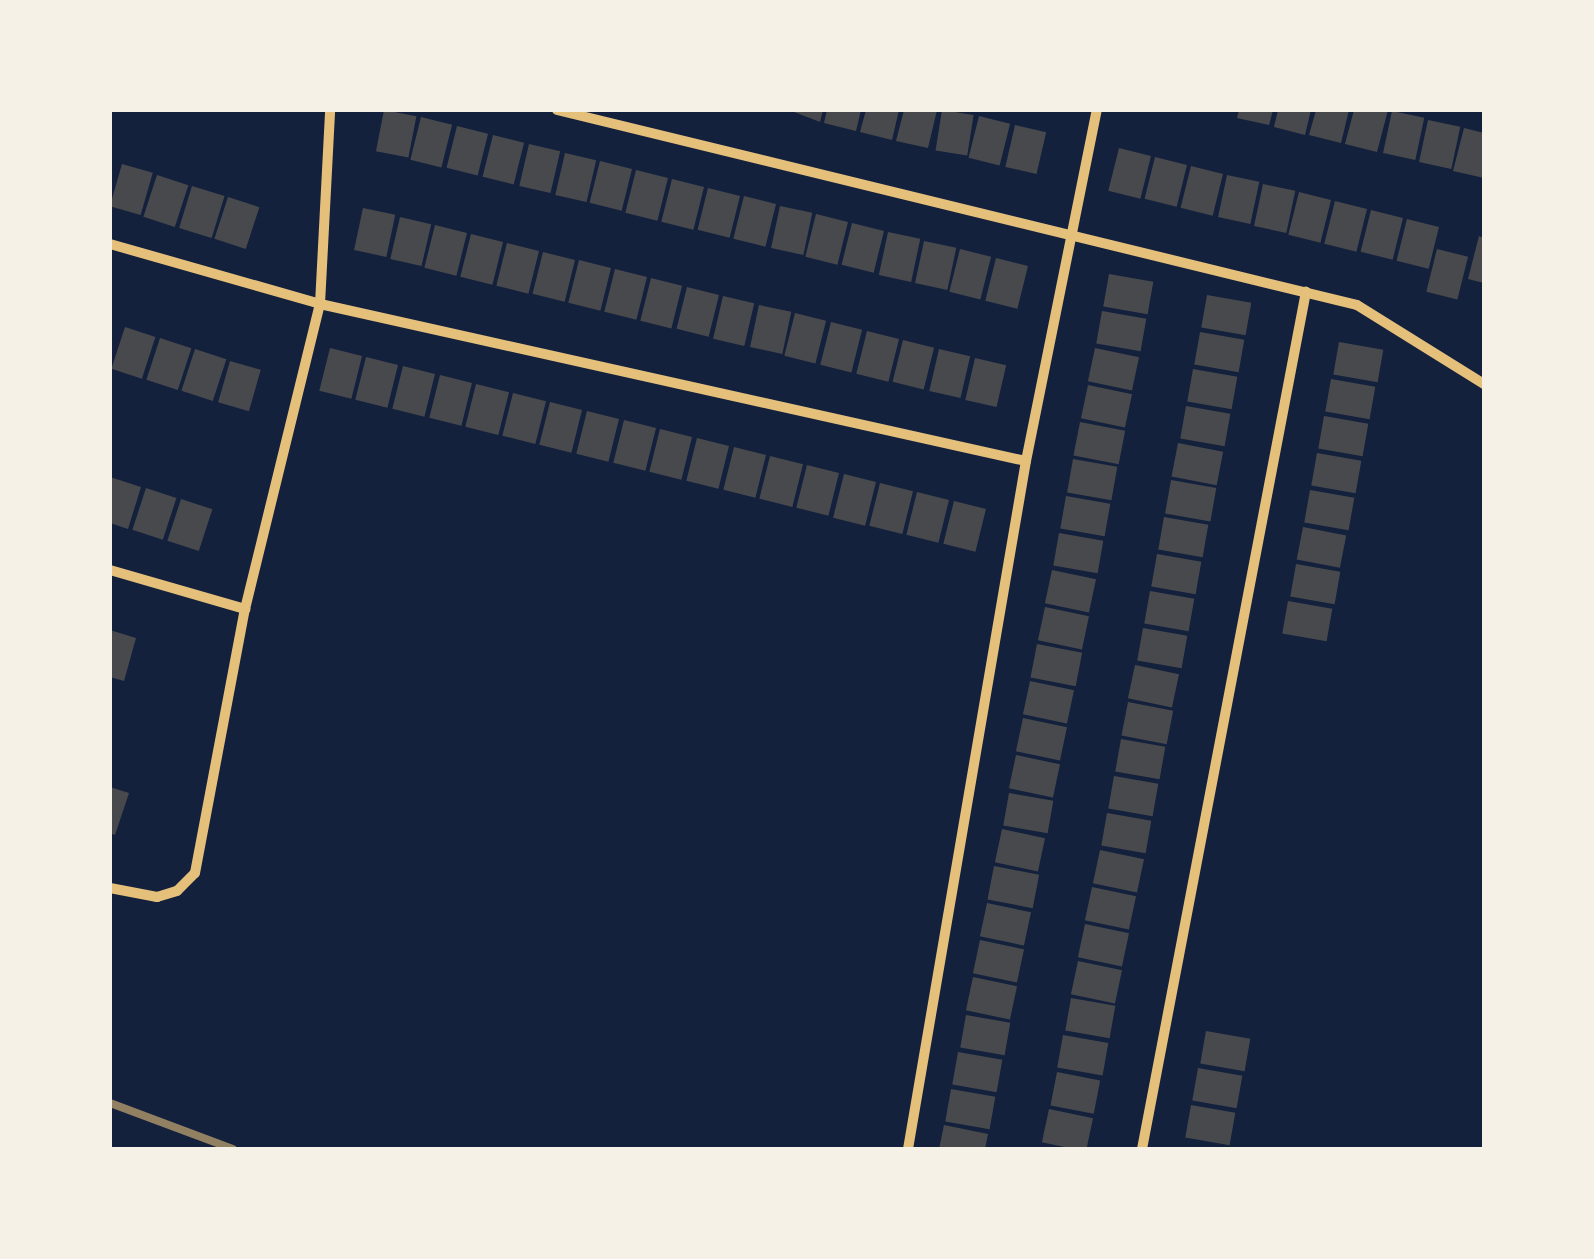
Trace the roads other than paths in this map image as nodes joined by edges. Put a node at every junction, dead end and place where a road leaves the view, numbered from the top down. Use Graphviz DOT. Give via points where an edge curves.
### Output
graph roads {
  1 [pos="330,110"];
  2 [pos="557,110"];
  3 [pos="1096,110"];
  4 [pos="1069,234"];
  5 [pos="110,244"];
  6 [pos="1306,292"];
  7 [pos="320,304"];
  8 [pos="1482,377"];
  9 [pos="1026,460"];
  10 [pos="110,570"];
  11 [pos="246,609"];
  12 [pos="110,888"];
  13 [pos="908,1144"];
  14 [pos="1142,1149"];
  1 -- 7 [label="street"];
  2 -- 4 [label="street"];
  3 -- 4 [label="street"];
  4 -- 6 [label="street"];
  4 -- 9 [label="street"];
  5 -- 7 [label="street"];
  6 -- 8 [label="street" via="1382,318"];
  6 -- 14 [label="street"];
  7 -- 9 [label="street"];
  7 -- 11 [label="street"];
  9 -- 13 [label="street"];
  10 -- 11 [label="street"];
  11 -- 12 [label="street" via="194,873 177,891 158,896"];
}
